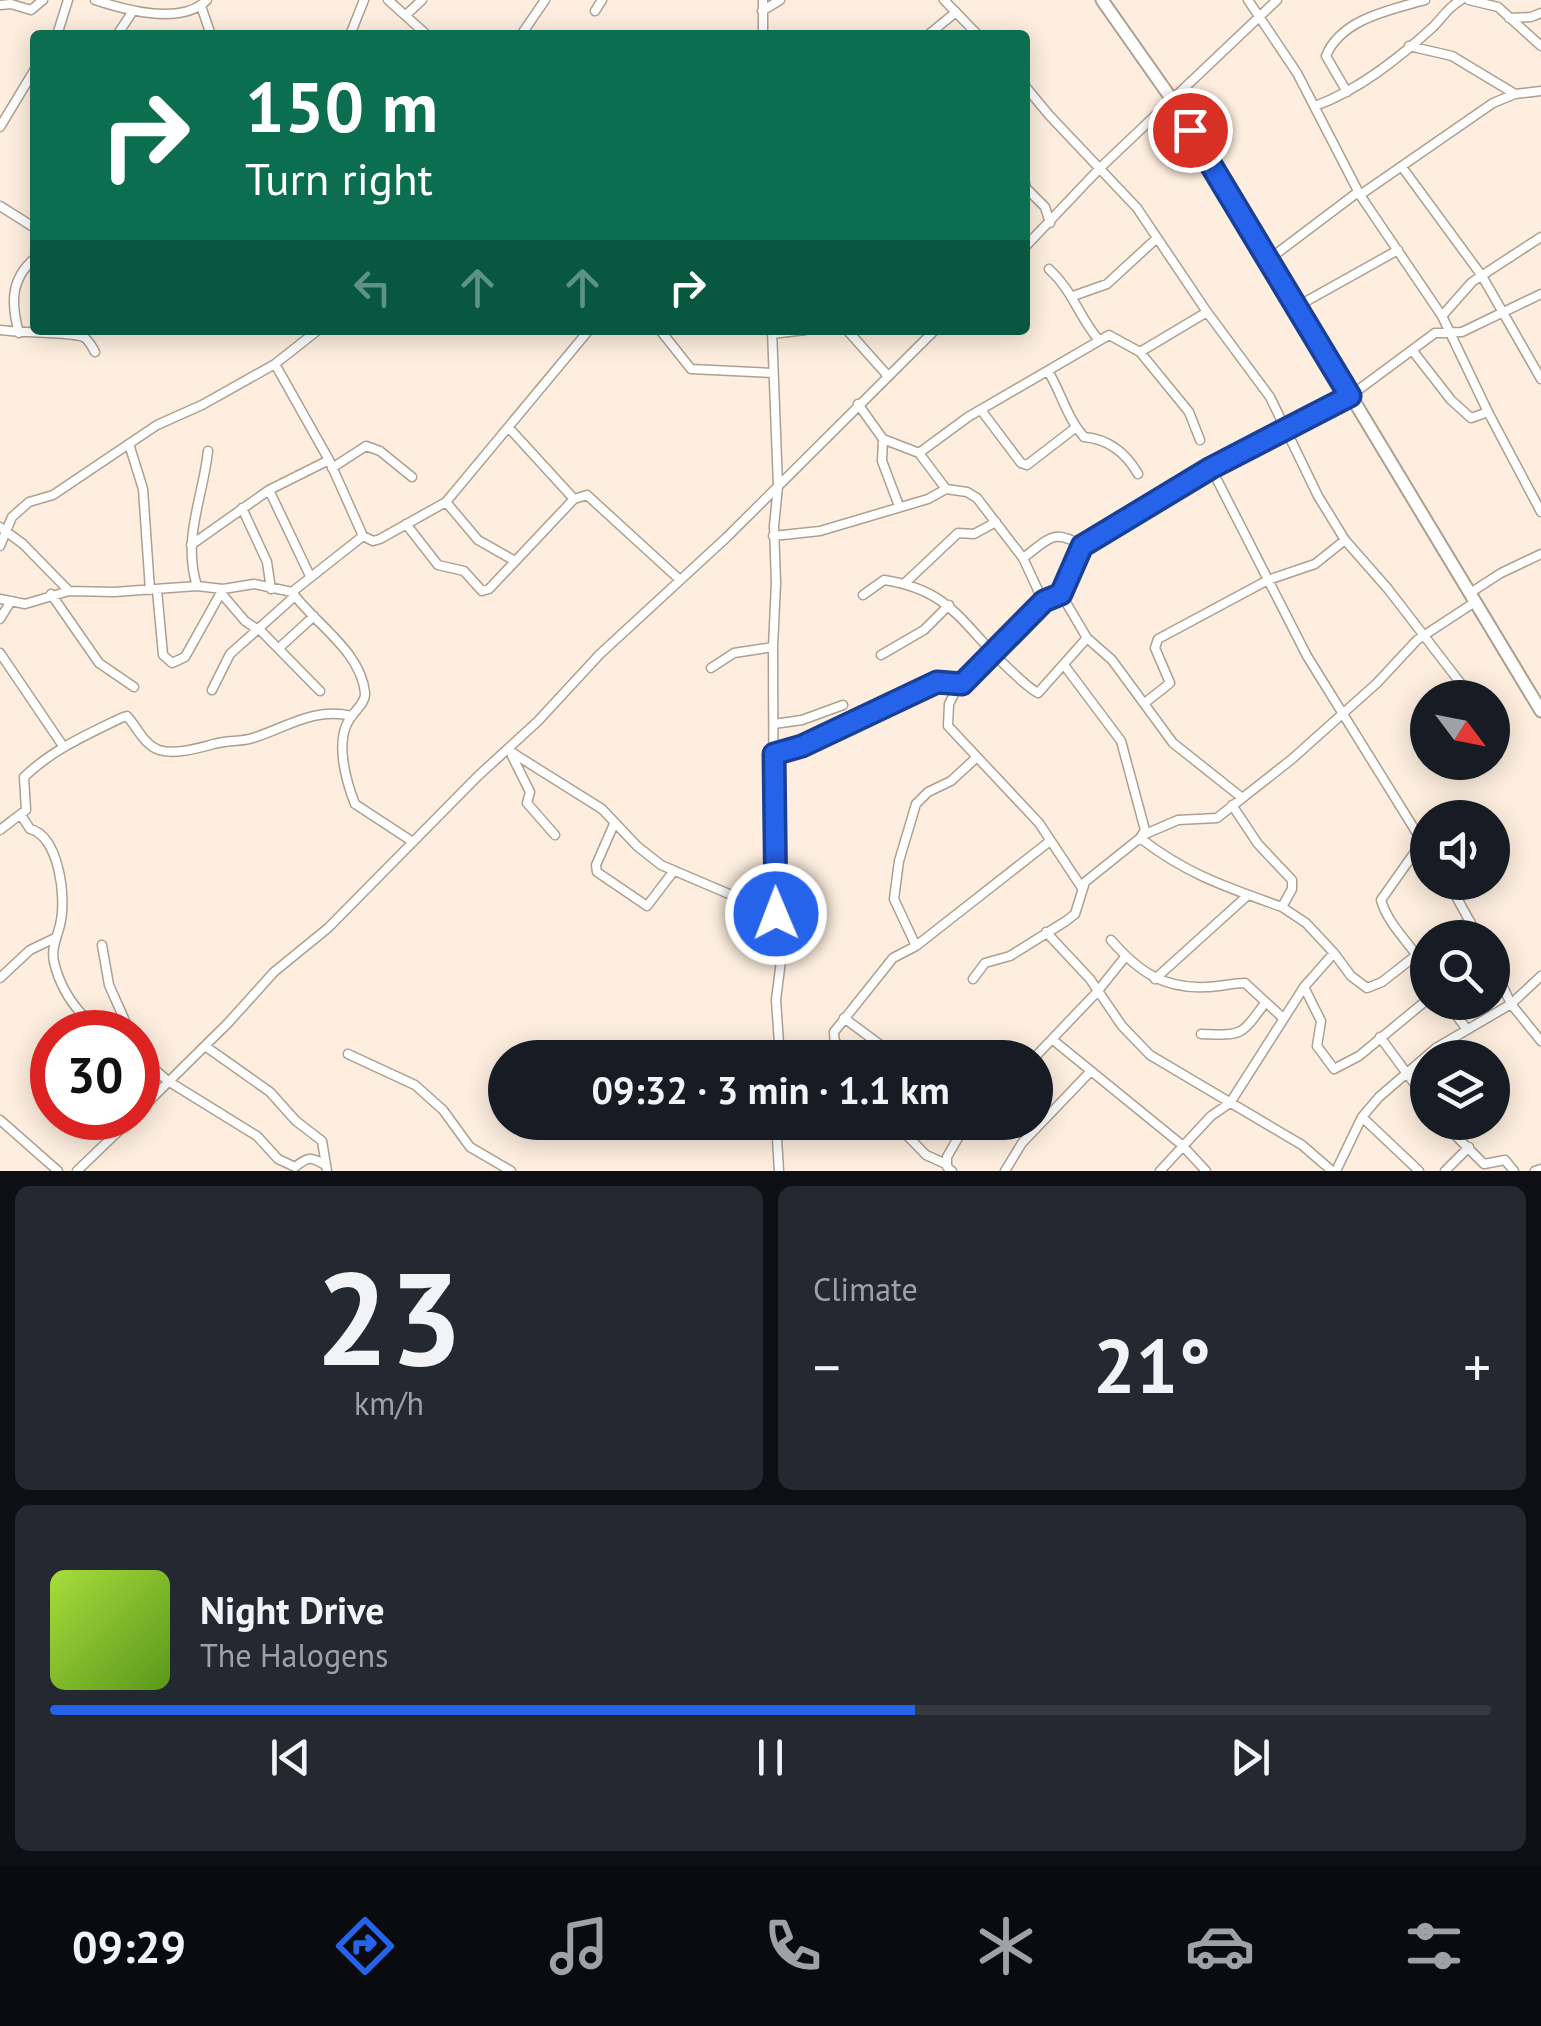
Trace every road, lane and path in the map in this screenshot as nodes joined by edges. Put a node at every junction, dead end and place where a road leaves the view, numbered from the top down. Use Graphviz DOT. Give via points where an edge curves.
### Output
graph roads {
  1 [pos="43,0"];
  2 [pos="68,0"];
  3 [pos="95,0"];
  4 [pos="364,0"];
  5 [pos="388,0"];
  6 [pos="422,0"];
  7 [pos="544,0"];
  8 [pos="602,0"];
  9 [pos="763,0"];
  10 [pos="780,0"];
  11 [pos="944,0"];
  12 [pos="1102,0"];
  13 [pos="1248,0"];
  14 [pos="1276,0"];
  15 [pos="1424,0"];
  16 [pos="1461,0"];
  17 [pos="1469,0"];
  18 [pos="204,3"];
  19 [pos="0,5"];
  20 [pos="133,11"];
  21 [pos="594,11"];
  22 [pos="762,11"];
  23 [pos="956,12"];
  24 [pos="1541,13"];
  25 [pos="407,14"];
  26 [pos="1258,17"];
  27 [pos="1509,18"];
  28 [pos="58,30"];
  29 [pos="120,30"];
  30 [pos="211,30"];
  31 [pos="352,30"];
  32 [pos="423,30"];
  33 [pos="525,30"];
  34 [pos="764,30"];
  35 [pos="934,30"];
  36 [pos="973,30"];
  37 [pos="1409,46"];
  38 [pos="1541,46"];
  39 [pos="30,77"];
  40 [pos="1541,91"];
  41 [pos="1030,92"];
  42 [pos="1346,92"];
  43 [pos="1515,94"];
  44 [pos="1173,101"];
  45 [pos="1314,106"];
  46 [pos="0,127"];
  47 [pos="1402,167"];
  48 [pos="1100,168"];
  49 [pos="1030,189"];
  50 [pos="1359,193"];
  51 [pos="0,206"];
  52 [pos="1050,223"];
  53 [pos="30,225"];
  54 [pos="1030,236"];
  55 [pos="1157,238"];
  56 [pos="1541,238"];
  57 [pos="1033,239"];
  58 [pos="1030,242"];
  59 [pos="1398,250"];
  60 [pos="1268,260"];
  61 [pos="30,263"];
  62 [pos="1048,270"];
  63 [pos="1482,276"];
  64 [pos="1541,294"];
  65 [pos="1073,296"];
  66 [pos="1296,307"];
  67 [pos="1207,312"];
  68 [pos="1503,314"];
  69 [pos="1442,316"];
  70 [pos="0,330"];
  71 [pos="1450,331"];
  72 [pos="18,333"];
  73 [pos="30,333"];
  74 [pos="81,335"];
  75 [pos="310,335"];
  76 [pos="585,335"];
  77 [pos="664,335"];
  78 [pos="772,335"];
  79 [pos="851,335"];
  80 [pos="930,335"];
  81 [pos="1098,339"];
  82 [pos="1412,350"];
  83 [pos="95,352"];
  84 [pos="1140,352"];
  85 [pos="275,364"];
  86 [pos="1048,371"];
  87 [pos="772,373"];
  88 [pos="888,376"];
  89 [pos="1541,379"];
  90 [pos="1350,396"];
  91 [pos="858,404"];
  92 [pos="981,410"];
  93 [pos="1488,412"];
  94 [pos="509,428"];
  95 [pos="1076,428"];
  96 [pos="1284,430"];
  97 [pos="883,439"];
  98 [pos="1200,440"];
  99 [pos="129,444"];
  100 [pos="208,451"];
  101 [pos="919,453"];
  102 [pos="330,464"];
  103 [pos="1211,468"];
  104 [pos="1138,474"];
  105 [pos="412,477"];
  106 [pos="778,486"];
  107 [pos="269,490"];
  108 [pos="946,490"];
  109 [pos="574,499"];
  110 [pos="446,502"];
  111 [pos="1540,505"];
  112 [pos="899,506"];
  113 [pos="242,508"];
  114 [pos="996,522"];
  115 [pos="406,524"];
  116 [pos="4,530"];
  117 [pos="363,536"];
  118 [pos="774,536"];
  119 [pos="1345,540"];
  120 [pos="191,545"];
  121 [pos="0,546"];
  122 [pos="1082,546"];
  123 [pos="1541,554"];
  124 [pos="1023,558"];
  125 [pos="515,561"];
  126 [pos="310,576"];
  127 [pos="680,580"];
  128 [pos="1268,580"];
  129 [pos="906,583"];
  130 [pos="197,586"];
  131 [pos="271,588"];
  132 [pos="154,590"];
  133 [pos="69,591"];
  134 [pos="222,591"];
  135 [pos="51,594"];
  136 [pos="293,594"];
  137 [pos="1061,594"];
  138 [pos="863,596"];
  139 [pos="1473,597"];
  140 [pos="0,599"];
  141 [pos="11,601"];
  142 [pos="1044,601"];
  143 [pos="949,605"];
  144 [pos="314,616"];
  145 [pos="0,619"];
  146 [pos="259,629"];
  147 [pos="1424,635"];
  148 [pos="1087,638"];
  149 [pos="772,647"];
  150 [pos="279,648"];
  151 [pos="0,653"];
  152 [pos="881,655"];
  153 [pos="994,655"];
  154 [pos="1064,664"];
  155 [pos="711,668"];
  156 [pos="1458,680"];
  157 [pos="962,684"];
  158 [pos="134,686"];
  159 [pos="212,690"];
  160 [pos="320,691"];
  161 [pos="1146,702"];
  162 [pos="843,705"];
  163 [pos="1541,711"];
  164 [pos="1341,714"];
  165 [pos="352,716"];
  166 [pos="774,724"];
  167 [pos="63,746"];
  168 [pos="509,751"];
  169 [pos="774,754"];
  170 [pos="977,756"];
  171 [pos="1242,797"];
  172 [pos="1232,804"];
  173 [pos="21,815"];
  174 [pos="1410,823"];
  175 [pos="614,824"];
  176 [pos="0,830"];
  177 [pos="555,835"];
  178 [pos="1142,837"];
  179 [pos="413,842"];
  180 [pos="1050,842"];
  181 [pos="1410,859"];
  182 [pos="673,872"];
  183 [pos="1082,888"];
  184 [pos="1248,895"];
  185 [pos="1282,906"];
  186 [pos="776,914"];
  187 [pos="1046,932"];
  188 [pos="55,938"];
  189 [pos="1110,940"];
  190 [pos="1410,943"];
  191 [pos="102,945"];
  192 [pos="916,946"];
  193 [pos="1334,953"];
  194 [pos="1125,956"];
  195 [pos="1410,959"];
  196 [pos="1541,976"];
  197 [pos="0,978"];
  198 [pos="973,979"];
  199 [pos="1155,980"];
  200 [pos="1304,988"];
  201 [pos="1097,992"];
  202 [pos="1510,1000"];
  203 [pos="1265,1003"];
  204 [pos="1512,1004"];
  205 [pos="78,1010"];
  206 [pos="120,1010"];
  207 [pos="1410,1014"];
  208 [pos="844,1018"];
  209 [pos="1284,1018"];
  210 [pos="1460,1020"];
  211 [pos="1466,1028"];
  212 [pos="1201,1034"];
  213 [pos="1380,1037"];
  214 [pos="779,1040"];
  215 [pos="834,1040"];
  216 [pos="874,1040"];
  217 [pos="1053,1040"];
  218 [pos="1541,1041"];
  219 [pos="205,1046"];
  220 [pos="348,1054"];
  221 [pos="1406,1072"];
  222 [pos="160,1073"];
  223 [pos="1089,1073"];
  224 [pos="1410,1077"];
  225 [pos="168,1081"];
  226 [pos="160,1089"];
  227 [pos="1230,1103"];
  228 [pos="1362,1118"];
  229 [pos="0,1120"];
  230 [pos="109,1140"];
  231 [pos="777,1140"];
  232 [pos="913,1140"];
  233 [pos="960,1140"];
  234 [pos="1463,1140"];
  235 [pos="1182,1146"];
  236 [pos="1470,1146"];
  237 [pos="932,1160"];
  238 [pos="499,1162"];
  239 [pos="949,1167"];
  240 [pos="1406,1167"];
  241 [pos="326,1168"];
  242 [pos="1488,1168"];
  243 [pos="58,1171"];
  244 [pos="77,1171"];
  245 [pos="492,1171"];
  246 [pos="510,1171"];
  247 [pos="779,1171"];
  248 [pos="924,1171"];
  249 [pos="1005,1171"];
  250 [pos="1160,1171"];
  251 [pos="1206,1171"];
  252 [pos="1334,1171"];
  253 [pos="1419,1171"];
  254 [pos="1445,1171"];
  255 [pos="1514,1171"];
  1 -- 19 [label="street" via="31,10"];
  2 -- 28 [label="street"];
  3 -- 20 [label="street"];
  4 -- 31 [label="street"];
  5 -- 25 [label="street"];
  6 -- 25 [label="street"];
  7 -- 33 [label="street"];
  8 -- 21 [label="street"];
  9 -- 22 [label="street"];
  10 -- 22 [label="street"];
  11 -- 23 [label="street"];
  12 -- 44 [label="main road"];
  13 -- 26 [label="street"];
  14 -- 26 [label="street"];
  15 -- 42 [label="street" via="1340,34 1326,56"];
  16 -- 37 [label="street"];
  17 -- 27 [label="street" via="1498,7"];
  18 -- 20 [label="street" via="172,13"];
  18 -- 30 [label="street"];
  20 -- 29 [label="street"];
  22 -- 34 [label="street"];
  23 -- 35 [label="street"];
  23 -- 36 [label="street"];
  24 -- 27 [label="street"];
  25 -- 32 [label="street"];
  26 -- 44 [label="street"];
  26 -- 45 [label="street"];
  27 -- 38 [label="street"];
  37 -- 42 [label="street"];
  37 -- 43 [label="street" via="1452,56"];
  39 -- 46 [label="street"];
  40 -- 43 [label="street"];
  41 -- 48 [label="street"];
  42 -- 45 [label="street"];
  43 -- 47 [label="street"];
  44 -- 48 [label="street"];
  44 -- 60 [label="main road"];
  45 -- 50 [label="street"];
  47 -- 50 [label="street"];
  47 -- 63 [label="street"];
  48 -- 52 [label="street"];
  48 -- 55 [label="street"];
  49 -- 52 [label="street"];
  50 -- 59 [label="street"];
  50 -- 60 [label="street"];
  51 -- 53 [label="street"];
  52 -- 57 [label="street"];
  54 -- 57 [label="street"];
  55 -- 65 [label="street" via="1107,284"];
  55 -- 67 [label="street"];
  56 -- 63 [label="street"];
  57 -- 58 [label="street"];
  59 -- 66 [label="street"];
  59 -- 69 [label="street"];
  60 -- 66 [label="main road"];
  61 -- 72 [label="street" via="14,287"];
  62 -- 65 [label="street"];
  63 -- 68 [label="street"];
  63 -- 69 [label="street"];
  64 -- 68 [label="street"];
  65 -- 81 [label="street"];
  66 -- 90 [label="main road"];
  67 -- 84 [label="street"];
  67 -- 96 [label="street" via="1270,396"];
  68 -- 71 [label="street"];
  68 -- 89 [label="street"];
  69 -- 71 [label="street"];
  70 -- 72 [label="street"];
  71 -- 82 [label="street"];
  71 -- 93 [label="street"];
  72 -- 73 [label="street"];
  74 -- 83 [label="street"];
  75 -- 85 [label="street"];
  76 -- 94 [label="street"];
  77 -- 87 [label="street" via="691,369"];
  78 -- 87 [label="street"];
  79 -- 88 [label="street"];
  80 -- 88 [label="street"];
  81 -- 84 [label="street" via="1109,335"];
  81 -- 86 [label="street"];
  82 -- 90 [label="street"];
  82 -- 93 [label="street" via="1471,418"];
  84 -- 98 [label="street" via="1189,412"];
  85 -- 99 [label="street"];
  85 -- 102 [label="street"];
  86 -- 92 [label="street"];
  86 -- 95 [label="street"];
  87 -- 106 [label="street"];
  88 -- 91 [label="street"];
  90 -- 96 [label="street"];
  90 -- 139 [label="main road"];
  91 -- 97 [label="street"];
  91 -- 106 [label="street"];
  92 -- 95 [label="street" via="1028,465"];
  92 -- 101 [label="street"];
  93 -- 111 [label="street"];
  94 -- 109 [label="street"];
  94 -- 110 [label="street"];
  95 -- 104 [label="street" via="1123,453"];
  96 -- 103 [label="street"];
  96 -- 119 [label="street"];
  97 -- 101 [label="street"];
  97 -- 112 [label="street" via="882,461"];
  99 -- 116 [label="street" via="53,495 29,502"];
  99 -- 132 [label="street" via="143,488"];
  100 -- 120 [label="street"];
  101 -- 108 [label="street"];
  102 -- 105 [label="street" via="366,446"];
  102 -- 107 [label="street"];
  102 -- 117 [label="street"];
  103 -- 122 [label="street"];
  103 -- 128 [label="street"];
  106 -- 118 [label="street"];
  106 -- 127 [label="street"];
  107 -- 113 [label="street"];
  107 -- 126 [label="street"];
  108 -- 112 [label="street"];
  108 -- 114 [label="street" via="977,498"];
  109 -- 125 [label="street"];
  109 -- 127 [label="street" via="592,497"];
  110 -- 115 [label="street"];
  110 -- 125 [label="street" via="478,540"];
  112 -- 118 [label="street" via="820,531"];
  113 -- 120 [label="street"];
  113 -- 131 [label="street" via="267,562"];
  114 -- 124 [label="street"];
  114 -- 129 [label="street" via="970,536 958,533"];
  115 -- 117 [label="street" via="373,541"];
  115 -- 125 [label="street" via="435,562 464,571 480,591"];
  116 -- 121 [label="street"];
  116 -- 133 [label="street"];
  117 -- 126 [label="street"];
  118 -- 149 [label="street"];
  119 -- 128 [label="street" via="1315,564"];
  119 -- 147 [label="street"];
  120 -- 130 [label="street"];
  122 -- 124 [label="street" via="1057,534"];
  122 -- 137 [label="street"];
  123 -- 139 [label="street" via="1501,573"];
  124 -- 142 [label="street"];
  126 -- 136 [label="street"];
  127 -- 168 [label="street"];
  128 -- 161 [label="street" via="1158,639 1155,648 1170,683"];
  128 -- 164 [label="street"];
  129 -- 138 [label="street" via="884,580"];
  129 -- 143 [label="street"];
  130 -- 132 [label="street"];
  130 -- 134 [label="street"];
  131 -- 134 [label="street" via="254,584"];
  131 -- 136 [label="street"];
  132 -- 133 [label="street"];
  132 -- 134 [label="street" via="163,655 172,663 185,658"];
  133 -- 135 [label="street"];
  134 -- 146 [label="street"];
  135 -- 141 [label="street" via="31,603"];
  135 -- 158 [label="street" via="99,662"];
  136 -- 144 [label="street"];
  136 -- 146 [label="street"];
  137 -- 142 [label="street"];
  137 -- 148 [label="street"];
  139 -- 147 [label="street"];
  139 -- 163 [label="main road"];
  140 -- 141 [label="street"];
  141 -- 145 [label="street"];
  142 -- 153 [label="street"];
  143 -- 152 [label="street" via="924,630"];
  143 -- 153 [label="street"];
  144 -- 150 [label="street"];
  144 -- 165 [label="street" via="357,672 366,697"];
  146 -- 150 [label="street"];
  146 -- 159 [label="street" via="230,654"];
  147 -- 156 [label="street"];
  147 -- 164 [label="street"];
  148 -- 154 [label="street"];
  148 -- 161 [label="street"];
  149 -- 155 [label="street" via="734,653"];
  149 -- 166 [label="street"];
  150 -- 160 [label="street"];
  151 -- 167 [label="street"];
  153 -- 154 [label="street" via="1038,692"];
  153 -- 157 [label="street"];
  154 -- 178 [label="street" via="1120,741 1145,822"];
  157 -- 169 [label="street" via="937,682"];
  157 -- 170 [label="street" via="950,704 948,726"];
  161 -- 171 [label="street" via="1173,743"];
  162 -- 166 [label="street"];
  164 -- 171 [label="street"];
  164 -- 174 [label="street"];
  165 -- 167 [label="street" via="292,720 250,740 184,751 159,750 126,716"];
  165 -- 179 [label="street" via="342,744 355,804"];
  166 -- 169 [label="street"];
  167 -- 173 [label="street" via="24,778 28,798"];
  168 -- 175 [label="street"];
  168 -- 177 [label="street" via="530,790 526,802"];
  168 -- 179 [label="street"];
  169 -- 186 [label="street"];
  170 -- 180 [label="street"];
  170 -- 192 [label="street" via="916,804 894,899"];
  171 -- 172 [label="street"];
  172 -- 178 [label="street" via="1212,820 1178,820"];
  172 -- 185 [label="street" via="1292,880"];
  173 -- 176 [label="street"];
  173 -- 188 [label="street" via="48,839 57,860 62,908"];
  175 -- 182 [label="street"];
  175 -- 182 [label="street" via="596,864 600,875 647,906"];
  178 -- 183 [label="street"];
  178 -- 184 [label="street" via="1170,862"];
  179 -- 219 [label="street"];
  180 -- 183 [label="street"];
  180 -- 192 [label="street"];
  181 -- 190 [label="street" via="1380,900"];
  182 -- 186 [label="street"];
  183 -- 187 [label="street" via="1075,914"];
  184 -- 185 [label="street"];
  184 -- 199 [label="street"];
  185 -- 193 [label="street"];
  186 -- 214 [label="street" via="783,945"];
  187 -- 198 [label="street" via="1010,956 985,963"];
  187 -- 201 [label="street"];
  188 -- 197 [label="street"];
  188 -- 205 [label="street" via="54,960"];
  189 -- 194 [label="street"];
  191 -- 206 [label="street"];
  192 -- 208 [label="street" via="893,958"];
  193 -- 195 [label="street" via="1367,988"];
  193 -- 200 [label="street"];
  194 -- 199 [label="street"];
  194 -- 201 [label="street"];
  196 -- 204 [label="street"];
  199 -- 203 [label="street" via="1180,986 1245,983"];
  200 -- 209 [label="street"];
  200 -- 213 [label="street" via="1321,1021 1317,1046 1334,1069"];
  201 -- 217 [label="street"];
  201 -- 227 [label="street" via="1150,1055"];
  202 -- 204 [label="street"];
  203 -- 209 [label="street"];
  203 -- 212 [label="street" via="1244,1032"];
  204 -- 211 [label="street"];
  204 -- 218 [label="street"];
  207 -- 213 [label="street"];
  208 -- 215 [label="street"];
  208 -- 216 [label="street"];
  209 -- 227 [label="street"];
  210 -- 211 [label="street"];
  211 -- 221 [label="street"];
  213 -- 221 [label="street"];
  217 -- 223 [label="street"];
  219 -- 225 [label="street"];
  219 -- 241 [label="street" via="322,1140"];
  220 -- 238 [label="street" via="415,1086 470,1147"];
  221 -- 224 [label="street"];
  221 -- 228 [label="street"];
  222 -- 225 [label="street"];
  223 -- 235 [label="street"];
  223 -- 249 [label="street" via="1022,1143"];
  225 -- 226 [label="street"];
  225 -- 241 [label="street" via="256,1136 282,1162 295,1167 308,1157"];
  227 -- 235 [label="street"];
  227 -- 252 [label="street"];
  228 -- 240 [label="street"];
  228 -- 252 [label="street"];
  229 -- 243 [label="street"];
  230 -- 244 [label="street"];
  231 -- 247 [label="street"];
  232 -- 237 [label="street"];
  233 -- 239 [label="street"];
  234 -- 236 [label="street"];
  235 -- 250 [label="street"];
  235 -- 251 [label="street"];
  236 -- 242 [label="street"];
  236 -- 254 [label="street"];
  237 -- 239 [label="street"];
  237 -- 248 [label="street"];
  238 -- 245 [label="street"];
  238 -- 246 [label="street"];
  240 -- 253 [label="street"];
  242 -- 255 [label="street" via="1505,1160"];
}
